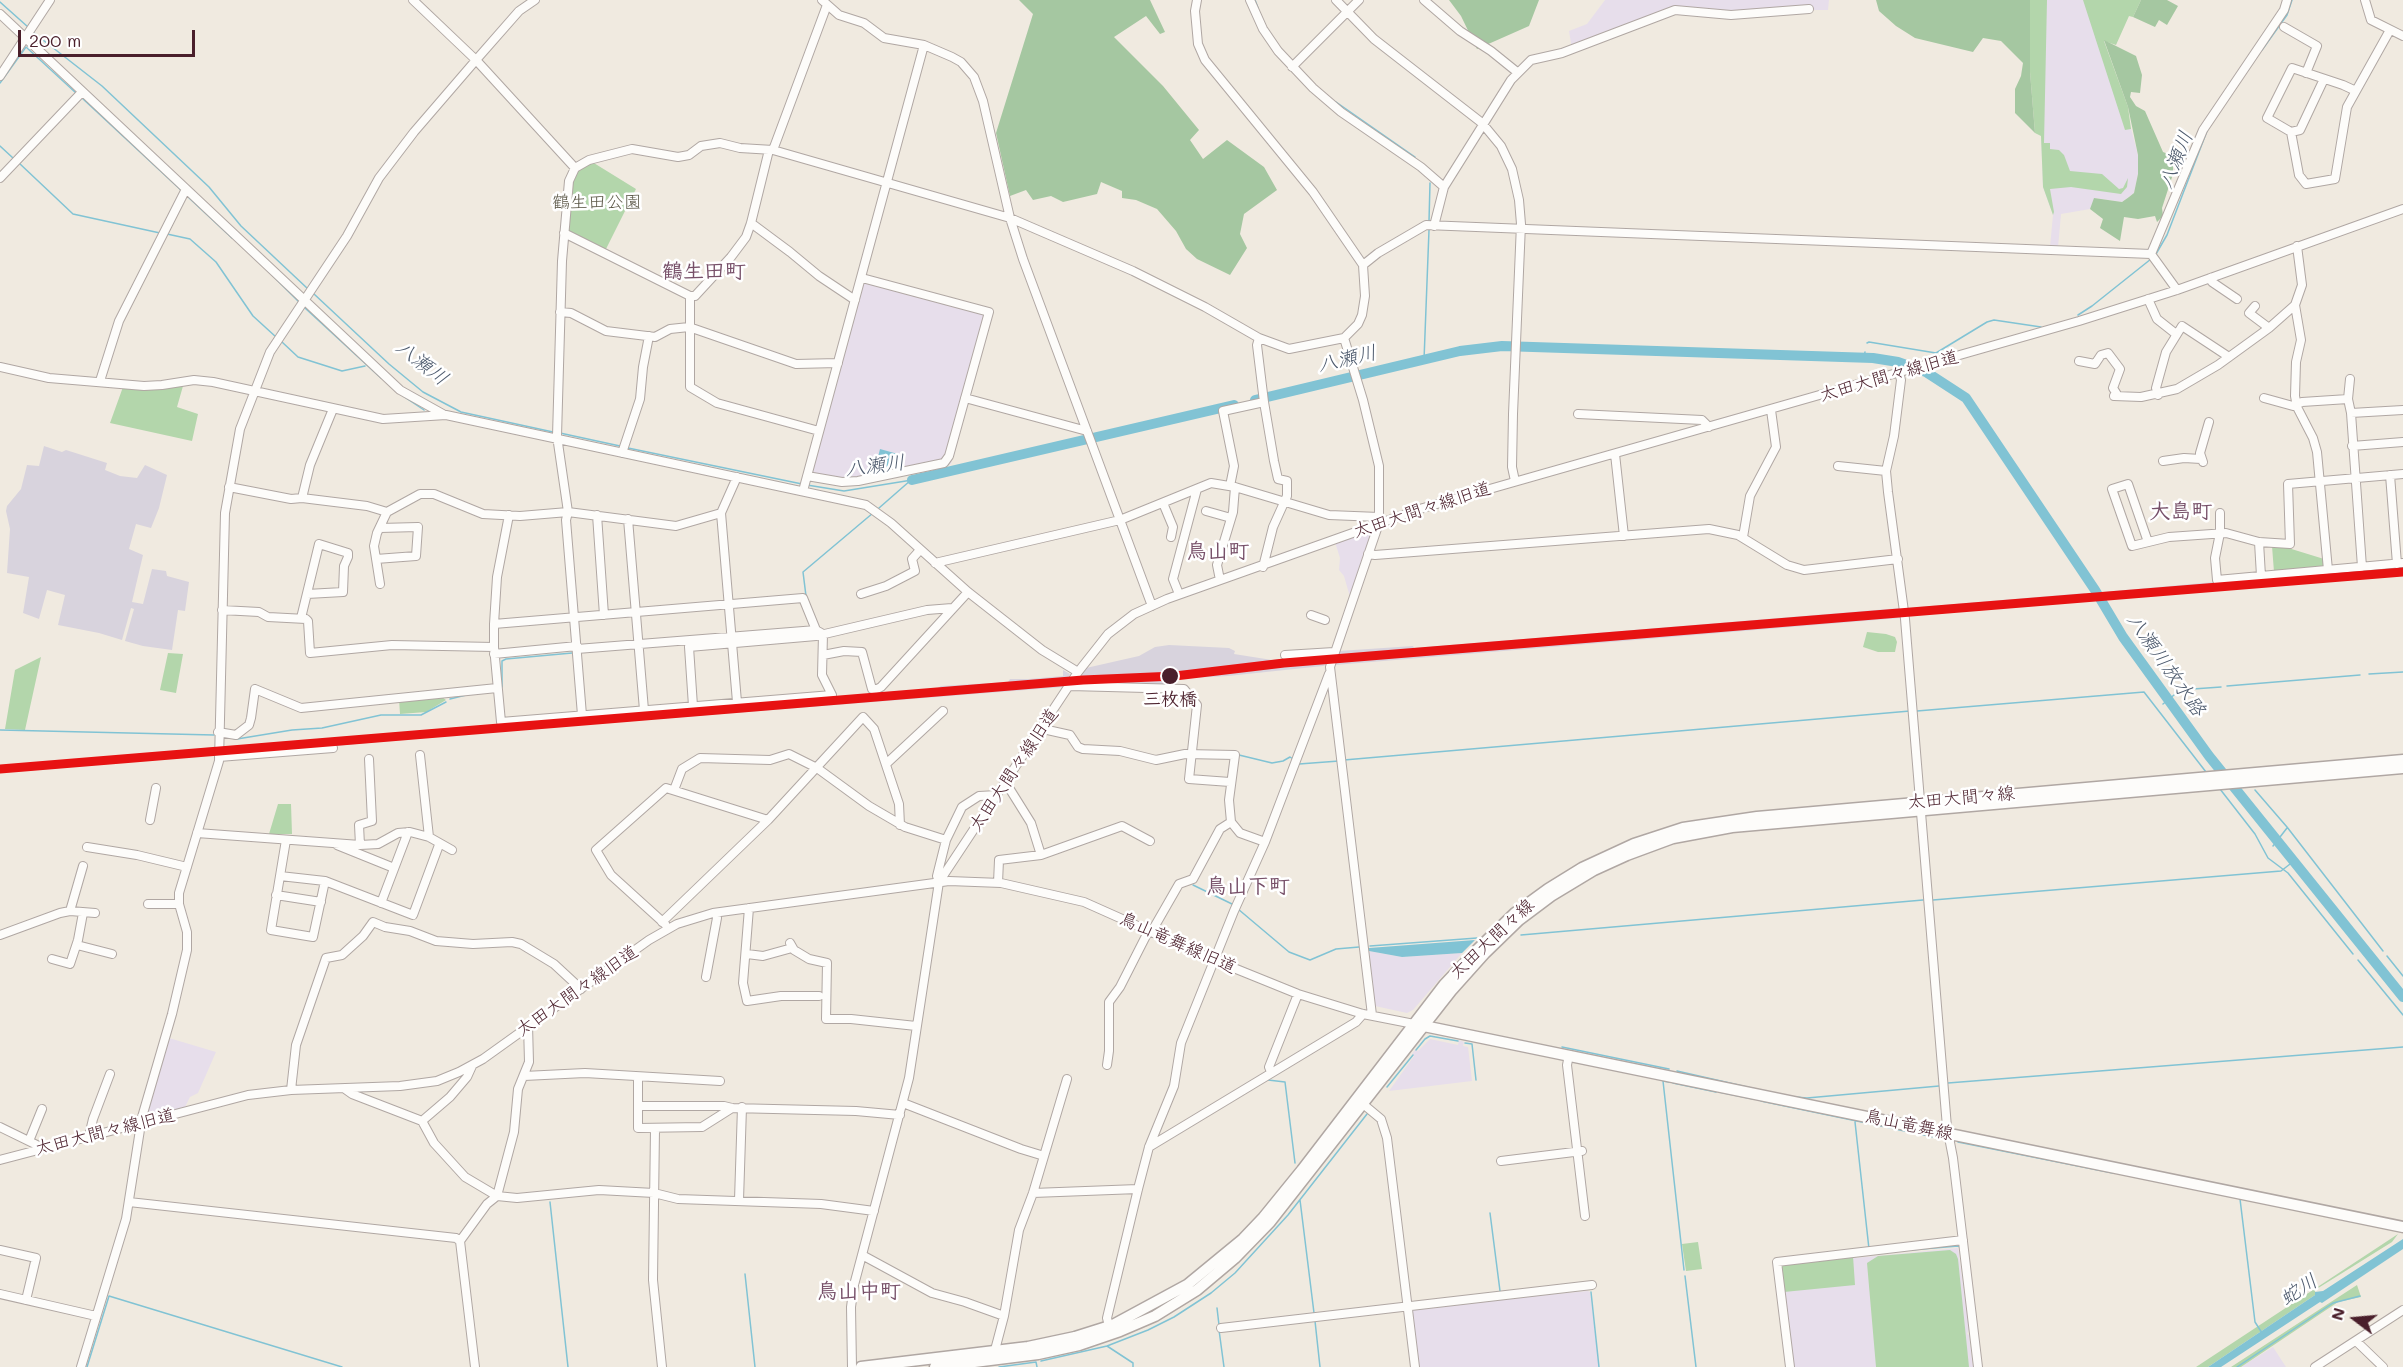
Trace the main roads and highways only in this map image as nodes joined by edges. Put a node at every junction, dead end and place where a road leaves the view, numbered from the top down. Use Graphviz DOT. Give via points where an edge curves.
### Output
graph roads {
  1 [pos="2403,760"];
  2 [pos="2403,768"];
  3 [pos="2239,779"];
  4 [pos="1419,1025"];
  5 [pos="2403,1227"];
  6 [pos="861,1367"];
  7 [pos="935,1367"];
  1 -- 3 [label="main road, 太田大間々線"];
  2 -- 3 [label="main road, 太田大間々線"];
  3 -- 4 [label="main road, 太田大間々線" via="1920,806 1732,827 1673,838 1594,870 1551,896 1485,953"];
  4 -- 5 [label="main road, 鳥山竜舞線"];
  4 -- 6 [label="main road, 太田大間々線" via="1243,1239 1187,1286 1109,1326 1075,1337"];
  4 -- 7 [label="main road, 太田大間々線" via="1270,1222 1216,1275 1163,1311 1079,1345"];
}
